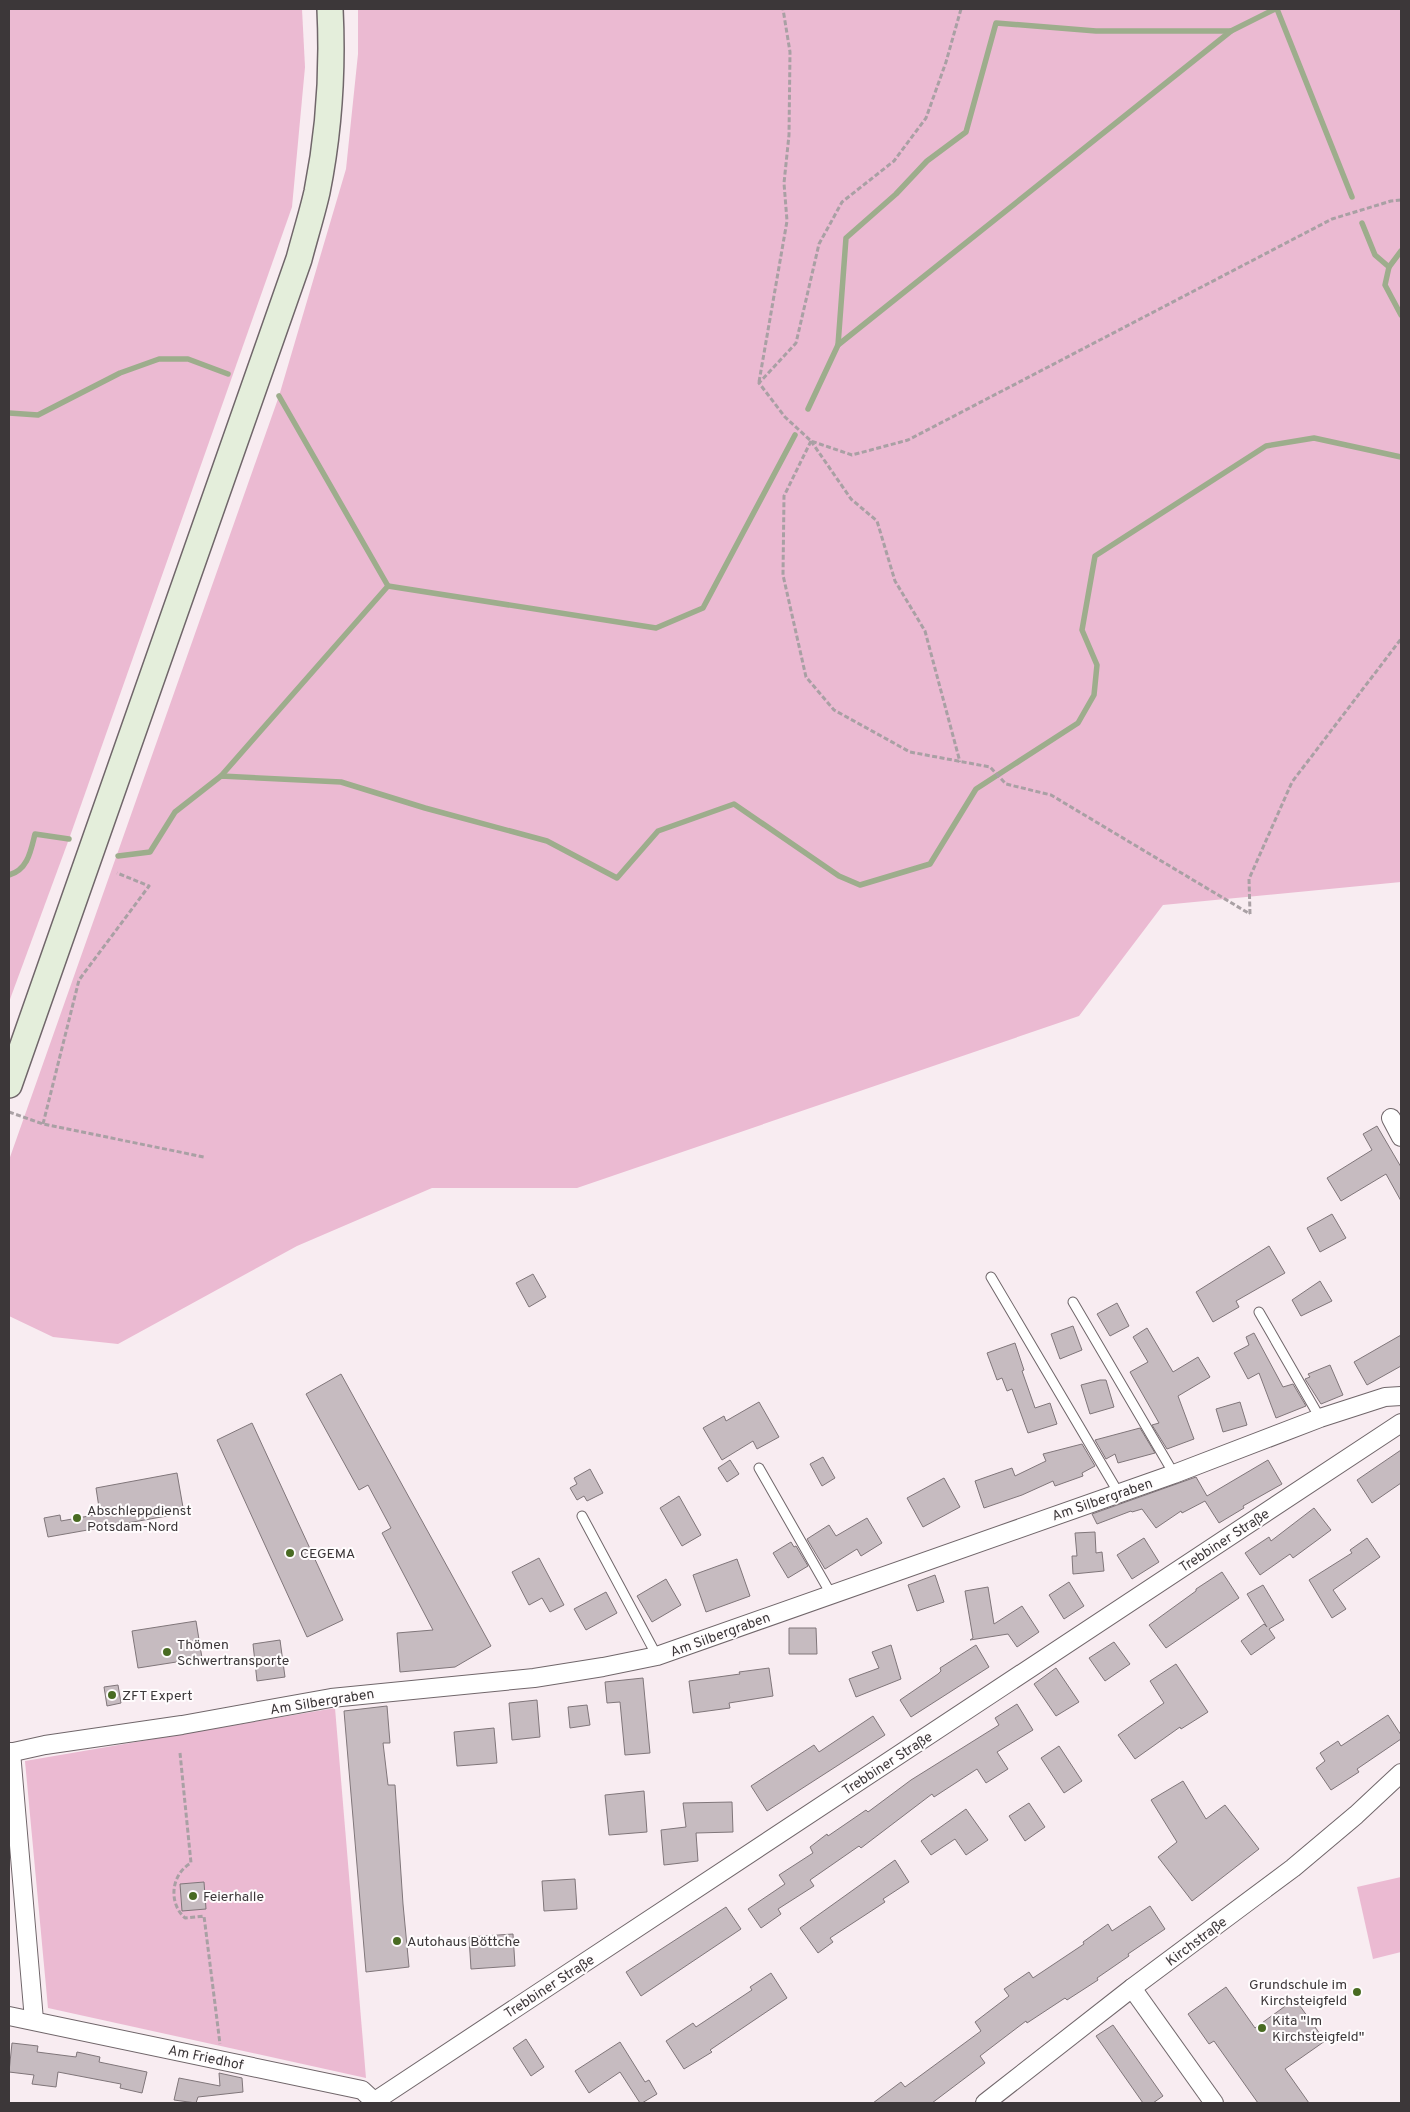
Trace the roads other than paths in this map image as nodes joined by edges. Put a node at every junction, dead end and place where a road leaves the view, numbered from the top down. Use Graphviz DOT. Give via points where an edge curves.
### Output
graph roads {
  1 [pos="330,9"];
  2 [pos="9,1084"];
  3 [pos="1391,1118"];
  4 [pos="1401,1137"];
  5 [pos="991,1277"];
  6 [pos="1073,1302"];
  7 [pos="1259,1312"];
  8 [pos="1401,1396"];
  9 [pos="1320,1418"];
  10 [pos="1401,1423"];
  11 [pos="759,1468"];
  12 [pos="1174,1474"];
  13 [pos="1118,1492"];
  14 [pos="582,1516"];
  15 [pos="831,1594"];
  16 [pos="657,1656"];
  17 [pos="10,1752"];
  18 [pos="1401,1773"];
  19 [pos="12,1816"];
  20 [pos="1132,1988"];
  21 [pos="9,2016"];
  22 [pos="34,2020"];
  23 [pos="1206,2100"];
  24 [pos="373,2102"];
  25 [pos="985,2103"];
  1 -- 2 [label="main road" via="326,135 299,259"];
  3 -- 4 [label="street"];
  5 -- 13 [label="lane"];
  6 -- 12 [label="lane"];
  7 -- 9 [label="lane"];
  8 -- 9 [label="street, Am Silbergraben" via="1385,1396"];
  9 -- 12 [label="street, Am Silbergraben"];
  10 -- 24 [label="street, Trebbiner Straße"];
  11 -- 15 [label="lane"];
  12 -- 13 [label="street, Am Silbergraben"];
  13 -- 15 [label="street, Am Silbergraben"];
  14 -- 16 [label="lane"];
  15 -- 16 [label="street, Am Silbergraben"];
  16 -- 17 [label="street, Am Silbergraben" via="534,1678 331,1698"];
  17 -- 19 [label="street"];
  18 -- 20 [label="street, Kirchstraße" via="1293,1868"];
  19 -- 22 [label="street"];
  20 -- 23 [label="street"];
  20 -- 25 [label="street, Kirchstraße"];
  21 -- 22 [label="street, Am Friedhof"];
  22 -- 24 [label="street, Am Friedhof" via="362,2090"];
}
